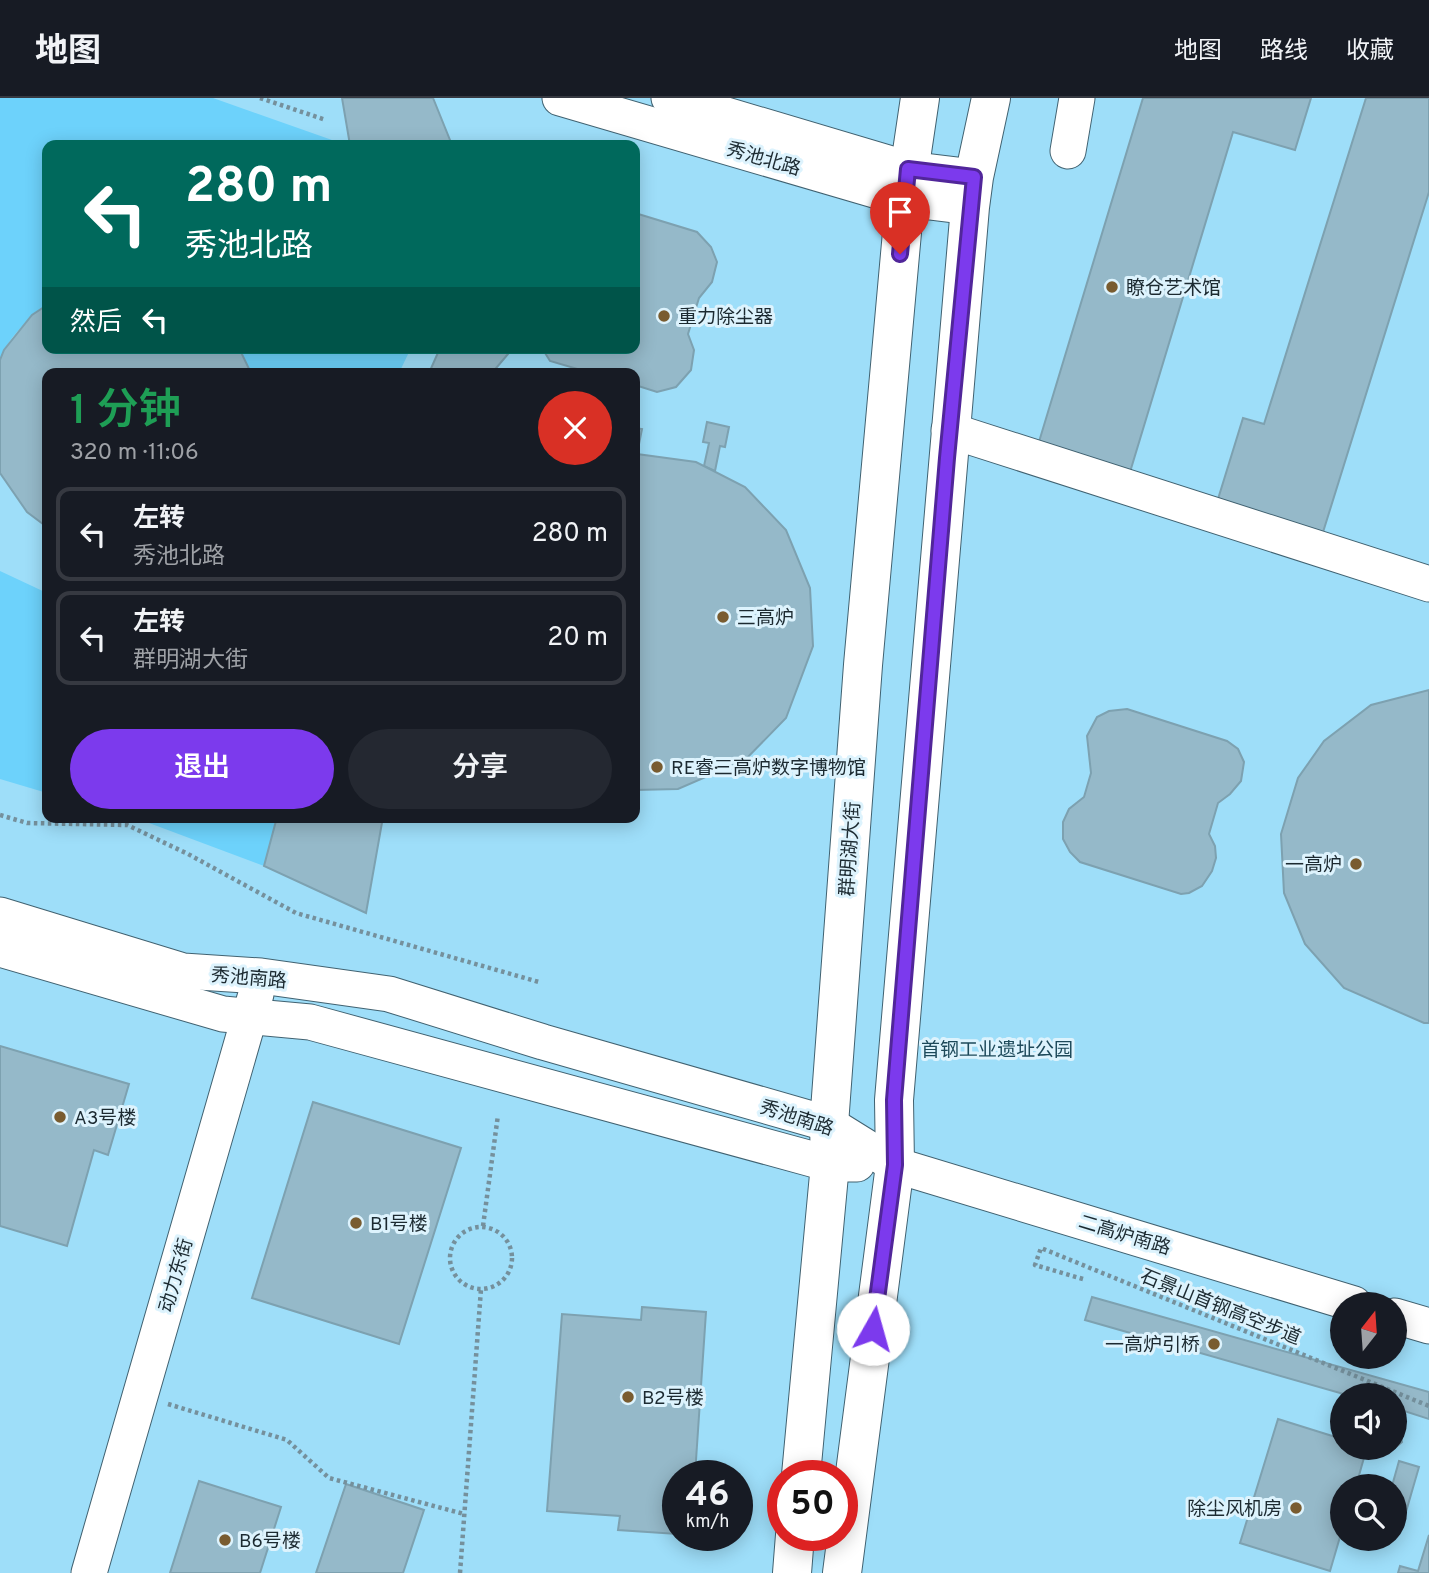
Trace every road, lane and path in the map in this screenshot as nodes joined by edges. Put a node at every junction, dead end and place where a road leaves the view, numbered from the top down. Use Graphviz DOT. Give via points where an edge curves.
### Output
graph roads {
  1 [pos="260,98"];
  2 [pos="669,98"];
  3 [pos="920,98"];
  4 [pos="991,98"];
  5 [pos="1077,98"];
  6 [pos="575,100"];
  7 [pos="326,120"];
  8 [pos="1068,151"];
  9 [pos="906,184"];
  10 [pos="972,192"];
  11 [pos="949,430"];
  12 [pos="1429,584"];
  13 [pos="0,815"];
  14 [pos="0,915"];
  15 [pos="0,949"];
  16 [pos="261,976"];
  17 [pos="539,982"];
  18 [pos="250,1017"];
  19 [pos="498,1115"];
  20 [pos="829,1124"];
  21 [pos="830,1164"];
  22 [pos="895,1165"];
  23 [pos="483,1226"];
  24 [pos="1083,1279"];
  25 [pos="481,1289"];
  26 [pos="1330,1297"];
  27 [pos="1407,1320"];
  28 [pos="1429,1326"];
  29 [pos="141,1396"];
  30 [pos="1429,1406"];
  31 [pos="802,1460"];
  32 [pos="464,1514"];
  33 [pos="794,1551"];
  34 [pos="89,1573"];
  35 [pos="460,1573"];
  36 [pos="792,1573"];
  37 [pos="842,1573"];
  1 -- 7 [label="path"];
  2 -- 9 [label="street, 秀池北路"];
  3 -- 9 [label="main road, 群明湖大街"];
  4 -- 10 [label="main road"];
  5 -- 8 [label="street"];
  6 -- 9 [label="street, 秀池北路"];
  9 -- 10 [label="street, 秀池北路"];
  9 -- 20 [label="main road, 群明湖大街" via="864,651"];
  10 -- 11 [label="main road"];
  11 -- 12 [label="street"];
  11 -- 22 [label="main road" via="894,1100"];
  13 -- 17 [label="path" via="27,823 127,825 296,913"];
  14 -- 16 [label="street, 秀池南路" via="183,971"];
  15 -- 18 [label="street, 秀池南路" via="223,1014"];
  16 -- 18 [label="street, 动力东街"];
  16 -- 20 [label="street, 秀池南路" via="389,994"];
  18 -- 21 [label="street, 秀池南路" via="310,1022"];
  18 -- 29 [label="street, 动力东街"];
  19 -- 23 [label="path"];
  20 -- 21 [label="main road, 群明湖大街"];
  20 -- 22 [label="street, 秀池南路"];
  21 -- 22 [label="street, 秀池南路"];
  21 -- 31 [label="main road, 群明湖大街"];
  22 -- 26 [label="street, 二高炉南路"];
  22 -- 37 [label="main road"];
  23 -- 25 [label="path" via="494,1229 510,1244 512,1265 492,1288"];
  23 -- 25 [label="path" via="472,1227 454,1241 449,1261 460,1282"];
  24 -- 30 [label="path, 石景山首钢高空步道" via="1035,1265 1041,1248"];
  25 -- 32 [label="path"];
  27 -- 28 [label="street"];
  29 -- 32 [label="path" via="287,1440 329,1478"];
  29 -- 34 [label="street, 动力东街"];
  32 -- 35 [label="path"];
  33 -- 36 [label="main road"];
}
